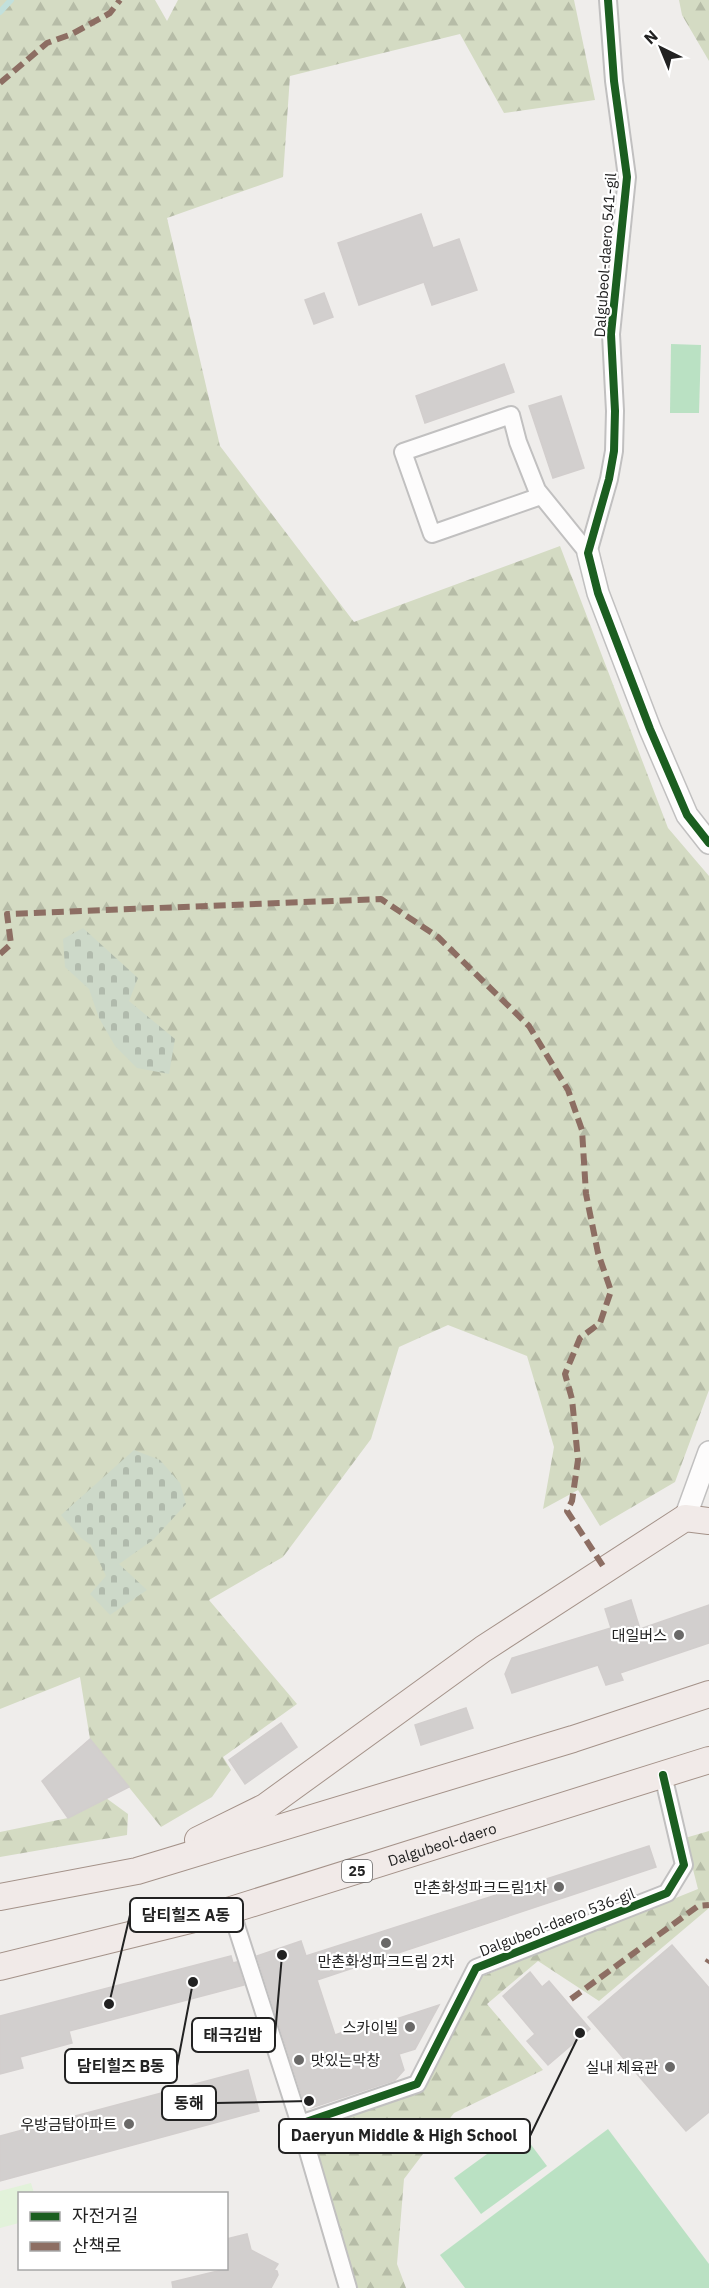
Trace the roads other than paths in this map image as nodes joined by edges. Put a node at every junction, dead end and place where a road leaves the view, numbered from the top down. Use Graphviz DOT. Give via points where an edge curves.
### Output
graph roads {
  1 [pos="608,0"];
  2 [pos="541,495"];
  3 [pos="588,553"];
  4 [pos="709,843"];
  5 [pos="709,1452"];
  6 [pos="697,1520"];
  7 [pos="709,1694"];
  8 [pos="709,1760"];
  9 [pos="663,1775"];
  10 [pos="137,1871"];
  11 [pos="0,1897"];
  12 [pos="231,1910"];
  13 [pos="0,1967"];
  14 [pos="300,2124"];
  15 [pos="348,2288"];
  1 -- 3 [label="street, Dalgubeol-daero 541-gil" via="627,177 611,334 614,451"];
  2 -- 2 [label="street" via="511,415 403,452 432,534"];
  2 -- 3 [label="street"];
  3 -- 4 [label="street, Dalgubeol-daero 541-gil" via="598,593 650,729 687,815"];
  5 -- 6 [label="street"];
  6 -- 10 [label="main road" via="483,1649 265,1807"];
  7 -- 10 [label="main road"];
  8 -- 9 [label="main road, Dalgubeol-daero / 25"];
  9 -- 12 [label="main road, Dalgubeol-daero / 25"];
  9 -- 14 [label="street, Dalgubeol-daero 536-gil" via="684,1865 667,1893 477,1968 417,2084"];
  10 -- 11 [label="main road"];
  12 -- 13 [label="main road, Dalgubeol-daero / 25"];
  12 -- 14 [label="street"];
  14 -- 15 [label="street"];
}
